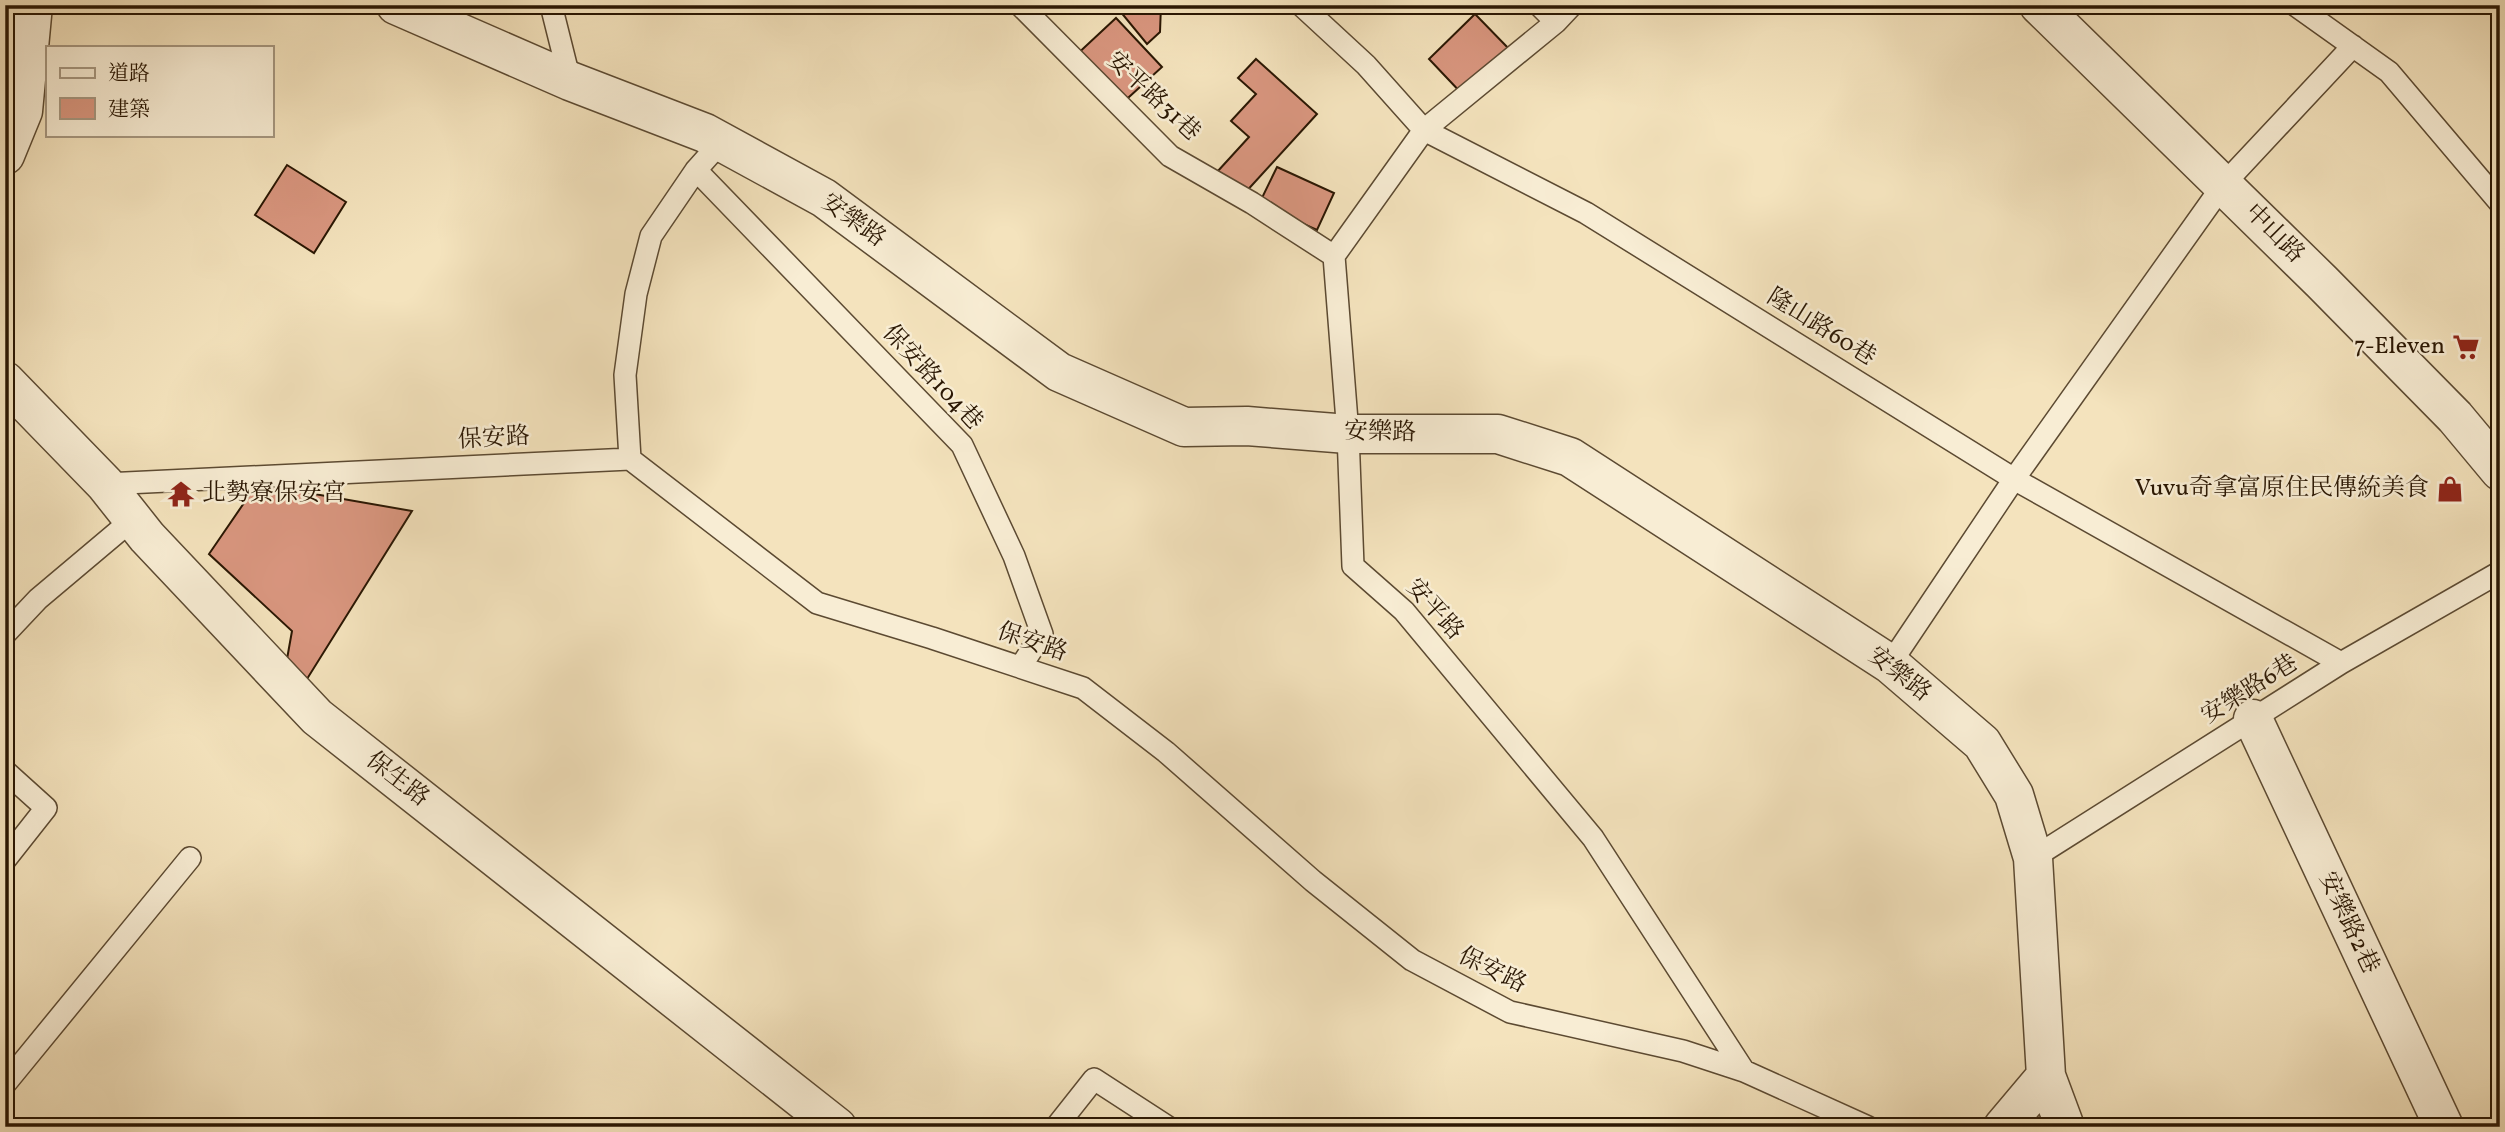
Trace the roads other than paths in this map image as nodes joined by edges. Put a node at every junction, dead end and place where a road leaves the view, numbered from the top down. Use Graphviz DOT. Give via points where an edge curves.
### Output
graph roads {
  1 [pos="33,5"];
  2 [pos="396,5"];
  3 [pos="551,5"];
  4 [pos="1020,5"];
  5 [pos="1301,5"];
  6 [pos="1539,5"];
  7 [pos="1572,5"];
  8 [pos="2295,5"];
  9 [pos="2055,10"];
  10 [pos="1556,22"];
  11 [pos="2353,46"];
  12 [pos="570,80"];
  13 [pos="1424,130"];
  14 [pos="721,142"];
  15 [pos="5,155"];
  16 [pos="696,170"];
  17 [pos="2224,185"];
  18 [pos="2500,203"];
  19 [pos="1334,256"];
  20 [pos="5,381"];
  21 [pos="1348,434"];
  22 [pos="630,459"];
  23 [pos="2500,471"];
  24 [pos="2014,479"];
  25 [pos="105,484"];
  26 [pos="133,519"];
  27 [pos="2500,572"];
  28 [pos="5,634"];
  29 [pos="2341,663"];
  30 [pos="1890,664"];
  31 [pos="1021,666"];
  32 [pos="2253,719"];
  33 [pos="5,771"];
  34 [pos="190,858"];
  35 [pos="2033,858"];
  36 [pos="5,860"];
  37 [pos="1744,1071"];
  38 [pos="2046,1076"];
  39 [pos="5,1084"];
  40 [pos="837,1127"];
  41 [pos="1056,1127"];
  42 [pos="1168,1127"];
  43 [pos="1868,1127"];
  44 [pos="2003,1127"];
  45 [pos="2065,1127"];
  46 [pos="2444,1127"];
  1 -- 15 [label="street" via="23,111"];
  2 -- 12 [label="street, 安樂路"];
  3 -- 12 [label="lane"];
  4 -- 19 [label="lane, 安平路31巷" via="1170,156"];
  5 -- 13 [label="lane, 隆山路60巷" via="1366,65"];
  6 -- 10 [label="lane"];
  7 -- 10 [label="lane"];
  8 -- 11 [label="lane"];
  9 -- 17 [label="street, 中山路"];
  10 -- 13 [label="lane"];
  11 -- 17 [label="lane"];
  11 -- 18 [label="lane" via="2389,72"];
  12 -- 14 [label="street, 安樂路"];
  13 -- 19 [label="lane"];
  13 -- 24 [label="lane, 隆山路60巷" via="1586,213"];
  14 -- 16 [label="lane"];
  14 -- 21 [label="street, 安樂路" via="824,198 1059,372 1184,427 1247,426"];
  16 -- 22 [label="lane" via="651,236 636,294 625,375"];
  16 -- 31 [label="lane, 保安路104巷" via="962,445 1014,556 1042,634"];
  17 -- 23 [label="street, 中山路" via="2455,417"];
  17 -- 24 [label="lane"];
  19 -- 21 [label="lane, 安平路"];
  20 -- 25 [label="street, 保生路"];
  21 -- 30 [label="street, 安樂路" via="1498,434 1570,457"];
  21 -- 37 [label="lane, 安平路" via="1353,566 1404,611 1593,838"];
  22 -- 25 [label="lane, 保安路"];
  22 -- 31 [label="lane, 保安路" via="817,603"];
  24 -- 29 [label="lane, 隆山路60巷"];
  24 -- 30 [label="lane"];
  25 -- 26 [label="street, 保生路"];
  26 -- 28 [label="lane" via="38,598"];
  26 -- 40 [label="street, 保生路" via="317,717"];
  27 -- 29 [label="lane, 安樂路6巷"];
  29 -- 32 [label="lane, 安樂路6巷"];
  30 -- 35 [label="street, 安樂路" via="1982,743 2014,795"];
  31 -- 37 [label="lane, 保安路" via="1083,688 1166,752 1313,881 1412,960 1510,1012 1683,1051"];
  32 -- 35 [label="lane, 安樂路6巷"];
  32 -- 46 [label="street, 安樂路2巷"];
  33 -- 36 [label="lane" via="46,808"];
  34 -- 39 [label="lane"];
  35 -- 38 [label="street, 安樂路"];
  37 -- 43 [label="lane, 保安路"];
  38 -- 44 [label="street"];
  38 -- 45 [label="street, 安樂路"];
  41 -- 42 [label="lane" via="1094,1079"];
}
